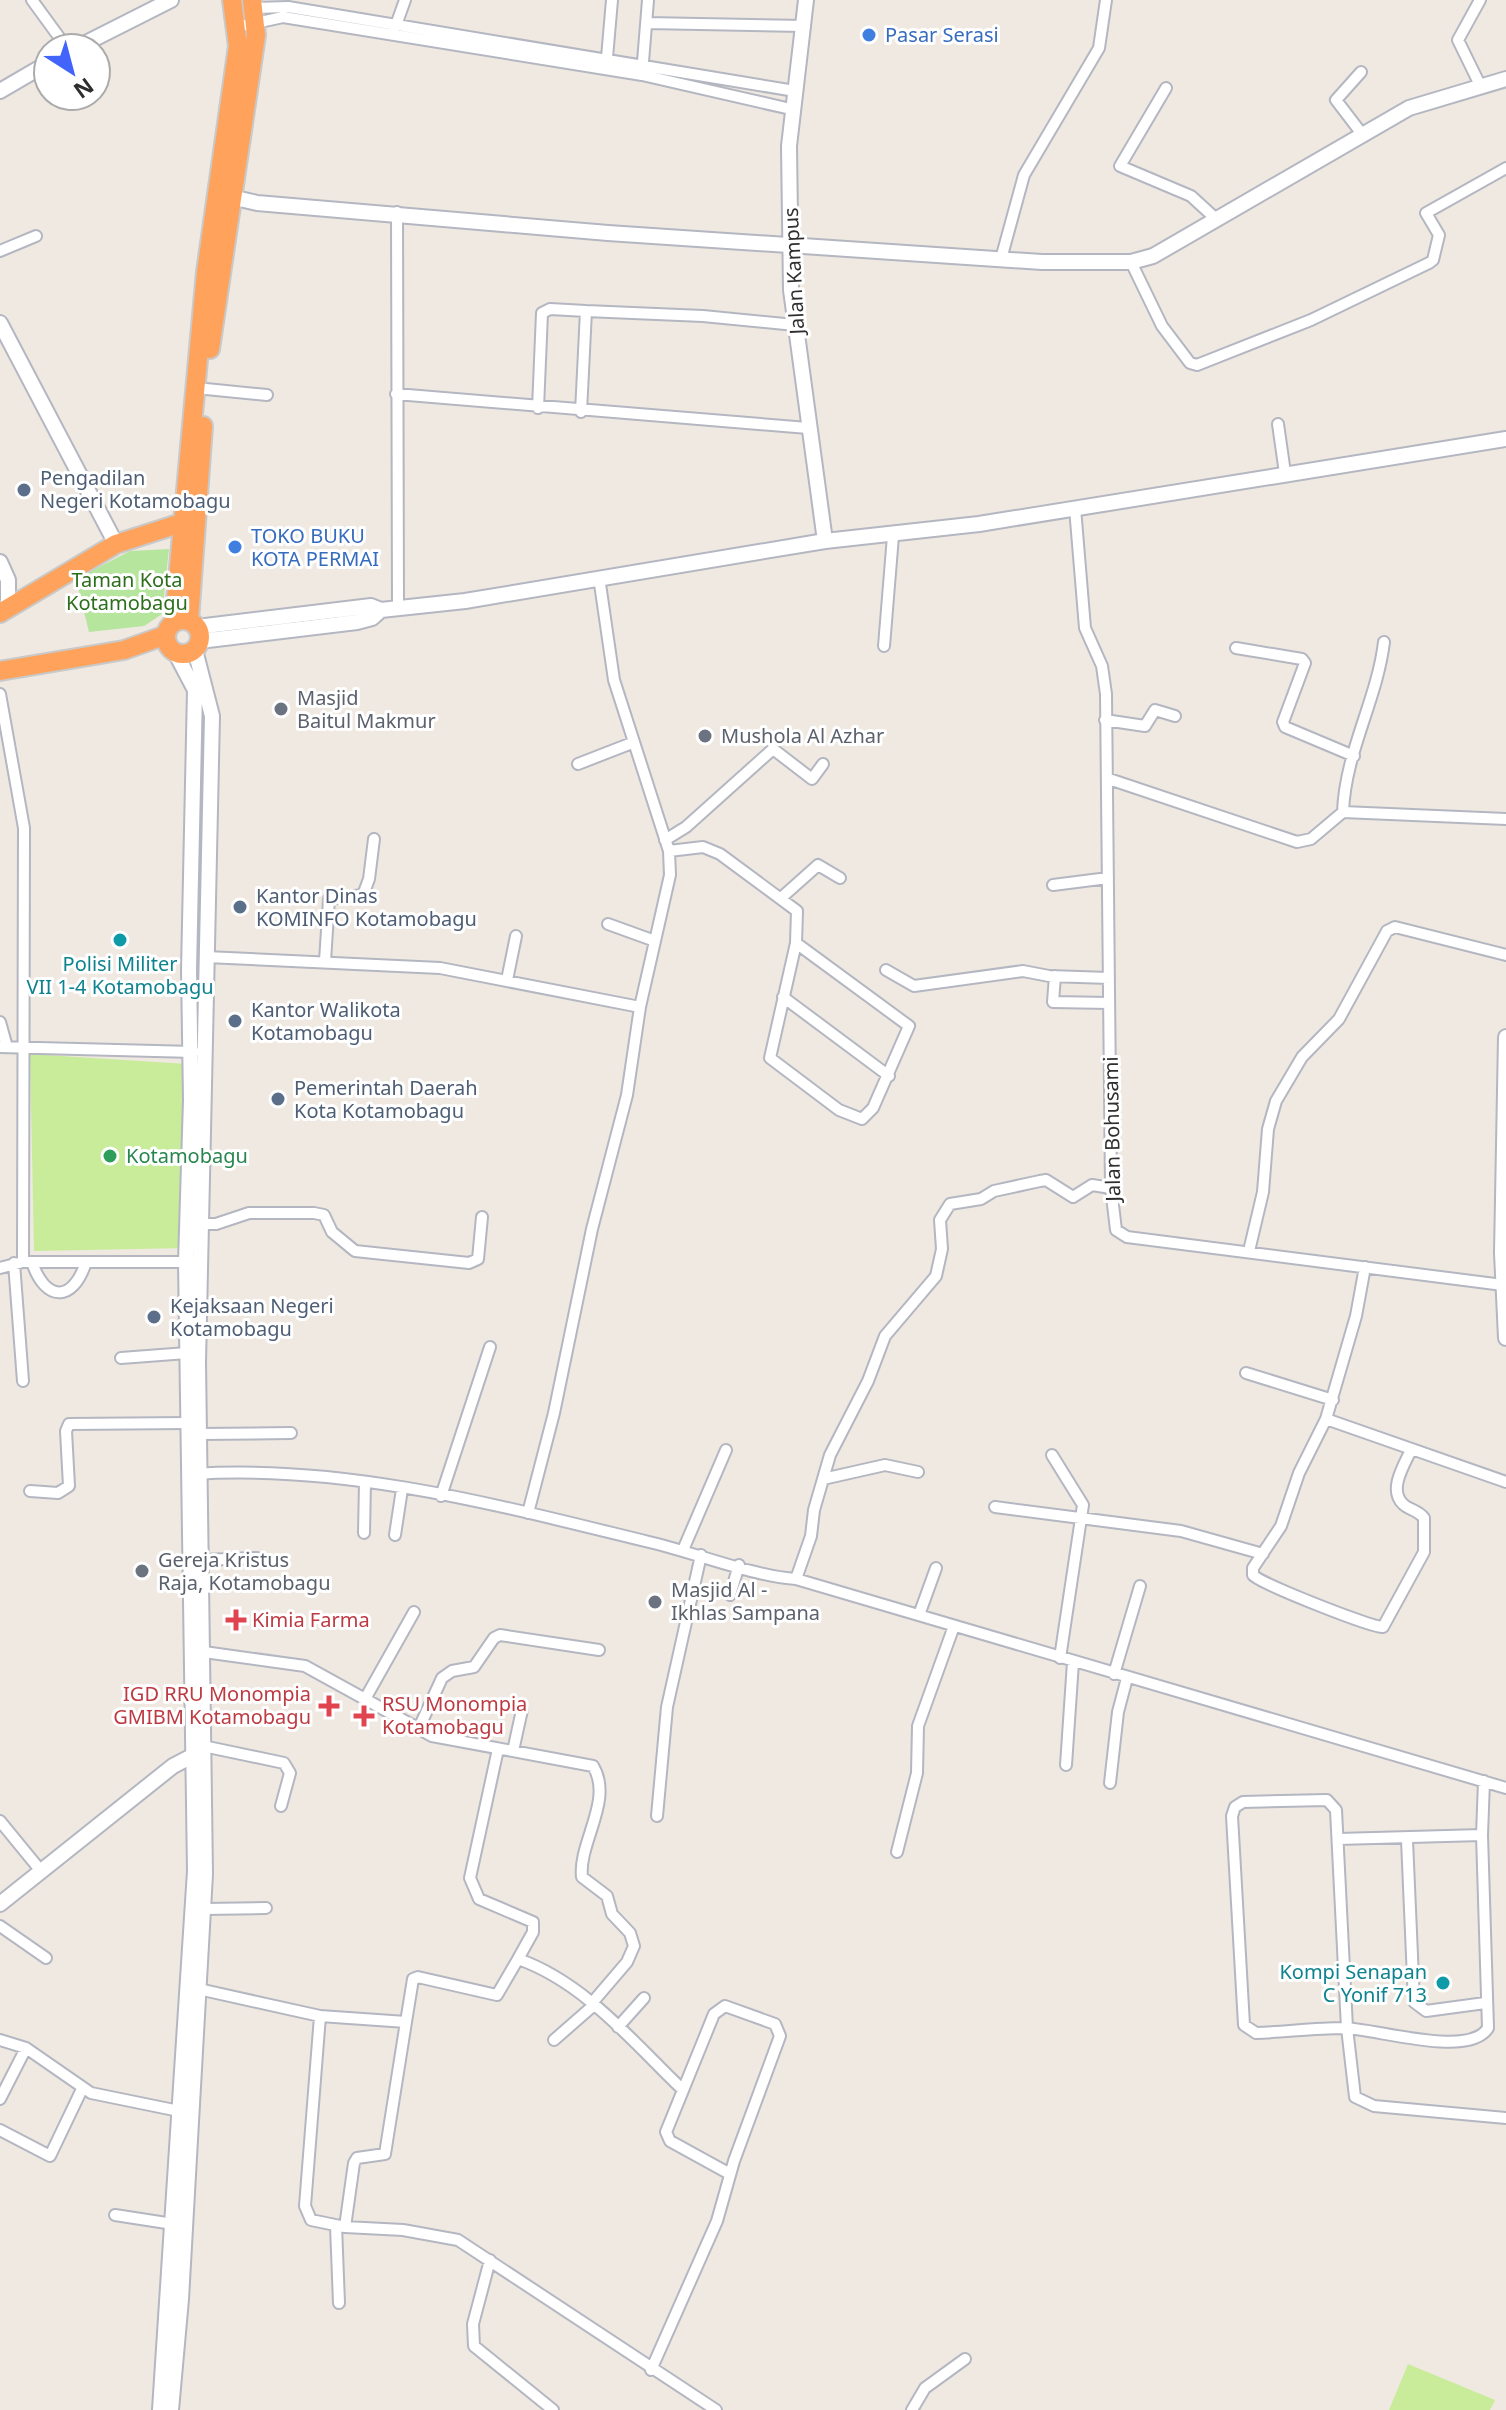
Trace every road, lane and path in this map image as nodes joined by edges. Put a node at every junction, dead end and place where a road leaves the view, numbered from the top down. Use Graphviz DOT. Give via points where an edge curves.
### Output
graph roads {
  1 [pos="32,0"];
  2 [pos="171,0"];
  3 [pos="405,0"];
  4 [pos="612,0"];
  5 [pos="648,0"];
  6 [pos="806,0"];
  7 [pos="1106,0"];
  8 [pos="1480,0"];
  9 [pos="254,11"];
  10 [pos="234,13"];
  11 [pos="647,23"];
  12 [pos="805,26"];
  13 [pos="394,30"];
  14 [pos="55,32"];
  15 [pos="108,32"];
  16 [pos="607,67"];
  17 [pos="32,72"];
  18 [pos="642,72"];
  19 [pos="1361,72"];
  20 [pos="1506,79"];
  21 [pos="1480,85"];
  22 [pos="1166,88"];
  23 [pos="0,91"];
  24 [pos="795,91"];
  25 [pos="795,110"];
  26 [pos="1362,134"];
  27 [pos="1506,168"];
  28 [pos="231,197"];
  29 [pos="397,212"];
  30 [pos="1215,218"];
  31 [pos="36,236"];
  32 [pos="790,246"];
  33 [pos="0,251"];
  34 [pos="1001,259"];
  35 [pos="1131,262"];
  36 [pos="586,311"];
  37 [pos="0,323"];
  38 [pos="795,325"];
  39 [pos="206,389"];
  40 [pos="396,394"];
  41 [pos="267,395"];
  42 [pos="538,408"];
  43 [pos="581,412"];
  44 [pos="1278,424"];
  45 [pos="808,428"];
  46 [pos="1506,439"];
  47 [pos="1285,473"];
  48 [pos="1075,508"];
  49 [pos="192,520"];
  50 [pos="893,536"];
  51 [pos="825,541"];
  52 [pos="116,544"];
  53 [pos="0,562"];
  54 [pos="599,577"];
  55 [pos="8,580"];
  56 [pos="32,594"];
  57 [pos="398,608"];
  58 [pos="4,610"];
  59 [pos="187,633"];
  60 [pos="1384,642"];
  61 [pos="884,646"];
  62 [pos="1236,648"];
  63 [pos="175,652"];
  64 [pos="0,671"];
  65 [pos="0,694"];
  66 [pos="1175,716"];
  67 [pos="1105,720"];
  68 [pos="632,743"];
  69 [pos="1354,756"];
  70 [pos="578,764"];
  71 [pos="823,764"];
  72 [pos="1109,779"];
  73 [pos="1343,812"];
  74 [pos="1506,819"];
  75 [pos="374,839"];
  76 [pos="667,846"];
  77 [pos="840,878"];
  78 [pos="1108,878"];
  79 [pos="1053,885"];
  80 [pos="781,898"];
  81 [pos="608,924"];
  82 [pos="516,936"];
  83 [pos="655,941"];
  84 [pos="796,943"];
  85 [pos="1506,955"];
  86 [pos="206,957"];
  87 [pos="325,961"];
  88 [pos="886,970"];
  89 [pos="1055,976"];
  90 [pos="1109,978"];
  91 [pos="507,980"];
  92 [pos="783,997"];
  93 [pos="1109,1003"];
  94 [pos="640,1007"];
  95 [pos="0,1022"];
  96 [pos="1506,1037"];
  97 [pos="3,1047"];
  98 [pos="25,1047"];
  99 [pos="198,1052"];
  100 [pos="889,1076"];
  101 [pos="1111,1188"];
  102 [pos="482,1217"];
  103 [pos="201,1224"];
  104 [pos="1249,1251"];
  105 [pos="23,1262"];
  106 [pos="86,1262"];
  107 [pos="192,1262"];
  108 [pos="1365,1267"];
  109 [pos="0,1268"];
  110 [pos="1503,1285"];
  111 [pos="1506,1338"];
  112 [pos="490,1347"];
  113 [pos="187,1353"];
  114 [pos="121,1358"];
  115 [pos="1246,1373"];
  116 [pos="23,1381"];
  117 [pos="1333,1400"];
  118 [pos="1326,1419"];
  119 [pos="188,1423"];
  120 [pos="291,1433"];
  121 [pos="200,1434"];
  122 [pos="726,1450"];
  123 [pos="1411,1450"];
  124 [pos="1052,1455"];
  125 [pos="918,1472"];
  126 [pos="194,1474"];
  127 [pos="823,1479"];
  128 [pos="365,1482"];
  129 [pos="1506,1482"];
  130 [pos="402,1489"];
  131 [pos="30,1491"];
  132 [pos="441,1496"];
  133 [pos="995,1507"];
  134 [pos="528,1513"];
  135 [pos="1082,1520"];
  136 [pos="364,1533"];
  137 [pos="395,1535"];
  138 [pos="683,1550"];
  139 [pos="1263,1554"];
  140 [pos="701,1555"];
  141 [pos="257,1558"];
  142 [pos="202,1560"];
  143 [pos="739,1565"];
  144 [pos="936,1568"];
  145 [pos="796,1579"];
  146 [pos="1140,1586"];
  147 [pos="730,1595"];
  148 [pos="414,1612"];
  149 [pos="919,1615"];
  150 [pos="954,1626"];
  151 [pos="599,1650"];
  152 [pos="204,1652"];
  153 [pos="1060,1658"];
  154 [pos="1073,1662"];
  155 [pos="1114,1674"];
  156 [pos="1127,1678"];
  157 [pos="365,1699"];
  158 [pos="522,1710"];
  159 [pos="418,1730"];
  160 [pos="498,1749"];
  161 [pos="200,1751"];
  162 [pos="513,1751"];
  163 [pos="1066,1765"];
  164 [pos="1484,1781"];
  165 [pos="1110,1783"];
  166 [pos="1506,1788"];
  167 [pos="281,1806"];
  168 [pos="657,1816"];
  169 [pos="0,1821"];
  170 [pos="1482,1835"];
  171 [pos="1338,1839"];
  172 [pos="1407,1840"];
  173 [pos="897,1852"];
  174 [pos="41,1871"];
  175 [pos="0,1904"];
  176 [pos="266,1908"];
  177 [pos="204,1909"];
  178 [pos="0,1926"];
  179 [pos="46,1958"];
  180 [pos="518,1959"];
  181 [pos="194,1988"];
  182 [pos="644,1998"];
  183 [pos="1485,2003"];
  184 [pos="593,2004"];
  185 [pos="320,2016"];
  186 [pos="406,2022"];
  187 [pos="618,2027"];
  188 [pos="1347,2028"];
  189 [pos="0,2040"];
  190 [pos="554,2040"];
  191 [pos="26,2048"];
  192 [pos="82,2089"];
  193 [pos="682,2089"];
  194 [pos="0,2099"];
  195 [pos="185,2112"];
  196 [pos="1506,2118"];
  197 [pos="0,2130"];
  198 [pos="730,2174"];
  199 [pos="115,2215"];
  200 [pos="173,2224"];
  201 [pos="340,2227"];
  202 [pos="490,2260"];
  203 [pos="339,2303"];
  204 [pos="965,2359"];
  205 [pos="651,2370"];
  206 [pos="160,2410"];
  207 [pos="171,2410"];
  208 [pos="553,2410"];
  209 [pos="716,2410"];
  210 [pos="912,2410"];
  1 -- 14 [label="street"];
  2 -- 15 [label="street"];
  3 -- 13 [label="street"];
  4 -- 16 [label="street"];
  5 -- 11 [label="street"];
  6 -- 12 [label="street, Jalan Kampus"];
  7 -- 34 [label="street" via="1099,48 1024,175"];
  8 -- 21 [label="street" via="1458,40"];
  9 -- 10 [label="street"];
  9 -- 10 [label="street"];
  9 -- 13 [label="street"];
  9 -- 13 [label="street" via="288,7"];
  9 -- 28 [label="highway"];
  10 -- 49 [label="highway" via="238,46 193,390"];
  11 -- 12 [label="street"];
  11 -- 18 [label="street"];
  12 -- 24 [label="street, Jalan Kampus"];
  13 -- 16 [label="street"];
  16 -- 18 [label="street"];
  17 -- 23 [label="street"];
  18 -- 24 [label="street"];
  18 -- 25 [label="street"];
  19 -- 26 [label="street" via="1336,101"];
  20 -- 21 [label="street"];
  21 -- 26 [label="street" via="1409,108"];
  22 -- 30 [label="street" via="1120,166 1191,196"];
  24 -- 25 [label="street, Jalan Kampus"];
  25 -- 32 [label="street, Jalan Kampus" via="789,146"];
  26 -- 30 [label="street"];
  27 -- 35 [label="street" via="1426,213 1439,235 1429,263 1311,320 1197,365 1162,326"];
  28 -- 29 [label="street"];
  28 -- 39 [label="highway"];
  29 -- 32 [label="street"];
  29 -- 40 [label="street"];
  30 -- 35 [label="street" via="1146,260"];
  31 -- 33 [label="street"];
  32 -- 34 [label="street"];
  32 -- 38 [label="street, Jalan Kampus"];
  34 -- 35 [label="street"];
  36 -- 38 [label="street"];
  36 -- 42 [label="street" via="542,313"];
  36 -- 43 [label="street"];
  37 -- 52 [label="street"];
  38 -- 45 [label="street, Jalan Kampus"];
  39 -- 41 [label="street"];
  39 -- 49 [label="highway"];
  40 -- 42 [label="street"];
  40 -- 57 [label="street"];
  42 -- 43 [label="street"];
  43 -- 45 [label="street"];
  44 -- 47 [label="street"];
  45 -- 51 [label="street, Jalan Kampus"];
  46 -- 47 [label="street"];
  47 -- 48 [label="street"];
  48 -- 50 [label="street"];
  48 -- 67 [label="street, Jalan Bohusami" via="1085,628 1102,666"];
  49 -- 52 [label="highway"];
  49 -- 59 [label="highway"];
  50 -- 51 [label="street"];
  50 -- 61 [label="street"];
  51 -- 54 [label="street"];
  52 -- 56 [label="highway"];
  53 -- 55 [label="street"];
  54 -- 57 [label="street"];
  54 -- 68 [label="street" via="614,680"];
  55 -- 56 [label="street"];
  55 -- 58 [label="street"];
  56 -- 58 [label="highway"];
  57 -- 59 [label="street" via="371,606"];
  59 -- 63 [label="highway"];
  59 -- 64 [label="highway" via="124,650"];
  59 -- 86 [label="street" via="212,716"];
  60 -- 69 [label="street"];
  62 -- 69 [label="street" via="1302,659 1285,727"];
  63 -- 99 [label="street" via="195,690"];
  65 -- 98 [label="street" via="24,828"];
  66 -- 67 [label="street" via="1155,710 1145,726"];
  67 -- 72 [label="street, Jalan Bohusami"];
  68 -- 70 [label="street"];
  68 -- 76 [label="street"];
  69 -- 73 [label="street"];
  71 -- 76 [label="street" via="812,779 773,749"];
  72 -- 73 [label="street" via="1297,842 1311,839"];
  72 -- 78 [label="street, Jalan Bohusami"];
  73 -- 74 [label="street"];
  75 -- 87 [label="street" via="363,895 329,899"];
  76 -- 80 [label="street" via="712,850"];
  76 -- 83 [label="street" via="670,875"];
  77 -- 80 [label="street" via="818,865"];
  78 -- 79 [label="street"];
  78 -- 90 [label="street, Jalan Bohusami"];
  80 -- 84 [label="street" via="800,916"];
  81 -- 83 [label="street"];
  82 -- 91 [label="street"];
  83 -- 94 [label="street"];
  84 -- 92 [label="street"];
  84 -- 100 [label="street" via="905,1020 909,1032"];
  85 -- 104 [label="street" via="1395,927 1387,931 1339,1019 1302,1057 1276,1101"];
  86 -- 87 [label="street"];
  86 -- 99 [label="street"];
  87 -- 91 [label="street" via="407,964"];
  88 -- 89 [label="street" via="914,986 1023,971"];
  89 -- 90 [label="street"];
  89 -- 93 [label="street" via="1053,1002"];
  90 -- 93 [label="street, Jalan Bohusami"];
  91 -- 94 [label="street"];
  92 -- 100 [label="street"];
  92 -- 100 [label="street" via="769,1054 786,1072 839,1110 862,1119 870,1114"];
  93 -- 101 [label="street, Jalan Bohusami"];
  94 -- 134 [label="street" via="621,1122"];
  95 -- 97 [label="street"];
  96 -- 110 [label="street"];
  97 -- 98 [label="street"];
  98 -- 99 [label="street"];
  98 -- 105 [label="street"];
  99 -- 103 [label="street"];
  99 -- 107 [label="street"];
  101 -- 104 [label="street, Jalan Bohusami" via="1114,1223 1121,1235"];
  101 -- 127 [label="street" via="1092,1185 1073,1197 1046,1180 950,1204 940,1220 942,1249 936,1276 885,1336"];
  102 -- 103 [label="street" via="478,1259 469,1263 355,1251 332,1232 324,1215 314,1213 249,1213"];
  103 -- 107 [label="street"];
  104 -- 108 [label="street, Jalan Bohusami"];
  105 -- 106 [label="street"];
  105 -- 106 [label="street" via="43,1287 55,1293 75,1285"];
  105 -- 109 [label="street"];
  105 -- 116 [label="street"];
  106 -- 107 [label="street"];
  107 -- 113 [label="street"];
  107 -- 121 [label="street"];
  108 -- 110 [label="street, Jalan Bohusami"];
  108 -- 117 [label="street"];
  110 -- 111 [label="street"];
  112 -- 132 [label="street"];
  113 -- 114 [label="street"];
  113 -- 119 [label="street"];
  115 -- 117 [label="street"];
  117 -- 118 [label="street"];
  118 -- 123 [label="street"];
  118 -- 139 [label="street" via="1281,1526"];
  119 -- 126 [label="street"];
  119 -- 131 [label="street" via="69,1424 69,1486 58,1493"];
  120 -- 121 [label="street"];
  121 -- 126 [label="street"];
  122 -- 138 [label="street"];
  123 -- 129 [label="street"];
  123 -- 139 [label="street" via="1397,1495 1424,1518 1424,1552 1383,1627 1258,1580 1252,1571"];
  124 -- 135 [label="street" via="1079,1497"];
  125 -- 127 [label="street" via="885,1465"];
  126 -- 128 [label="street" via="269,1472"];
  126 -- 142 [label="street"];
  126 -- 161 [label="street"];
  127 -- 145 [label="street"];
  128 -- 130 [label="street"];
  128 -- 136 [label="street"];
  130 -- 132 [label="street"];
  130 -- 137 [label="street"];
  132 -- 134 [label="street"];
  133 -- 135 [label="street"];
  134 -- 138 [label="street"];
  135 -- 139 [label="street" via="1181,1531"];
  135 -- 153 [label="street"];
  138 -- 140 [label="street"];
  140 -- 143 [label="street"];
  140 -- 168 [label="street" via="667,1707"];
  141 -- 142 [label="street"];
  142 -- 152 [label="street"];
  143 -- 145 [label="street"];
  143 -- 147 [label="street"];
  144 -- 149 [label="street"];
  145 -- 149 [label="street"];
  146 -- 155 [label="street"];
  148 -- 157 [label="street"];
  149 -- 150 [label="street"];
  150 -- 153 [label="street"];
  150 -- 173 [label="street" via="918,1726 917,1773"];
  151 -- 159 [label="street" via="500,1635 474,1667 442,1678"];
  152 -- 157 [label="street" via="305,1666"];
  152 -- 161 [label="street"];
  153 -- 154 [label="street"];
  154 -- 155 [label="street"];
  154 -- 163 [label="street"];
  155 -- 156 [label="street"];
  156 -- 164 [label="street"];
  156 -- 165 [label="street"];
  157 -- 159 [label="street"];
  158 -- 162 [label="street"];
  159 -- 160 [label="street"];
  160 -- 162 [label="street"];
  160 -- 180 [label="street" via="470,1878 479,1899 533,1922"];
  161 -- 167 [label="street" via="284,1763 290,1773"];
  161 -- 174 [label="street"];
  161 -- 177 [label="street"];
  161 -- 181 [label="street"];
  162 -- 184 [label="street" via="577,1761 596,1770 597,1808 582,1877 607,1896 612,1914 630,1933 634,1946"];
  164 -- 166 [label="street"];
  164 -- 170 [label="street"];
  169 -- 174 [label="street"];
  170 -- 172 [label="street"];
  170 -- 183 [label="street"];
  171 -- 172 [label="street"];
  171 -- 188 [label="street"];
  171 -- 188 [label="street" via="1336,1810 1327,1800 1243,1802 1232,1816 1244,2025 1256,2033"];
  172 -- 183 [label="street" via="1414,2002 1426,2011"];
  174 -- 175 [label="street"];
  176 -- 177 [label="street"];
  177 -- 181 [label="street"];
  178 -- 179 [label="street"];
  180 -- 184 [label="street" via="548,1970"];
  180 -- 186 [label="street" via="497,1995 413,1979"];
  181 -- 185 [label="street"];
  181 -- 195 [label="street"];
  182 -- 187 [label="street"];
  183 -- 188 [label="street" via="1488,2028 1477,2038 1409,2039"];
  184 -- 187 [label="street"];
  184 -- 190 [label="street"];
  185 -- 186 [label="street"];
  185 -- 201 [label="street" via="305,2206 311,2220"];
  186 -- 201 [label="street" via="385,2154 357,2158"];
  187 -- 193 [label="street"];
  188 -- 196 [label="street" via="1351,2085 1359,2101"];
  189 -- 191 [label="street"];
  191 -- 192 [label="street"];
  191 -- 194 [label="street"];
  192 -- 195 [label="street"];
  192 -- 197 [label="street" via="50,2156"];
  193 -- 198 [label="street" via="667,2136"];
  193 -- 198 [label="street" via="719,2008 780,2030"];
  195 -- 200 [label="street"];
  195 -- 207 [label="street"];
  198 -- 205 [label="street" via="717,2221"];
  199 -- 200 [label="street"];
  200 -- 206 [label="street"];
  201 -- 202 [label="street" via="446,2236"];
  201 -- 203 [label="street"];
  202 -- 205 [label="street"];
  202 -- 208 [label="street" via="473,2324 474,2346"];
  204 -- 210 [label="street" via="925,2388"];
  205 -- 209 [label="street"];
}
